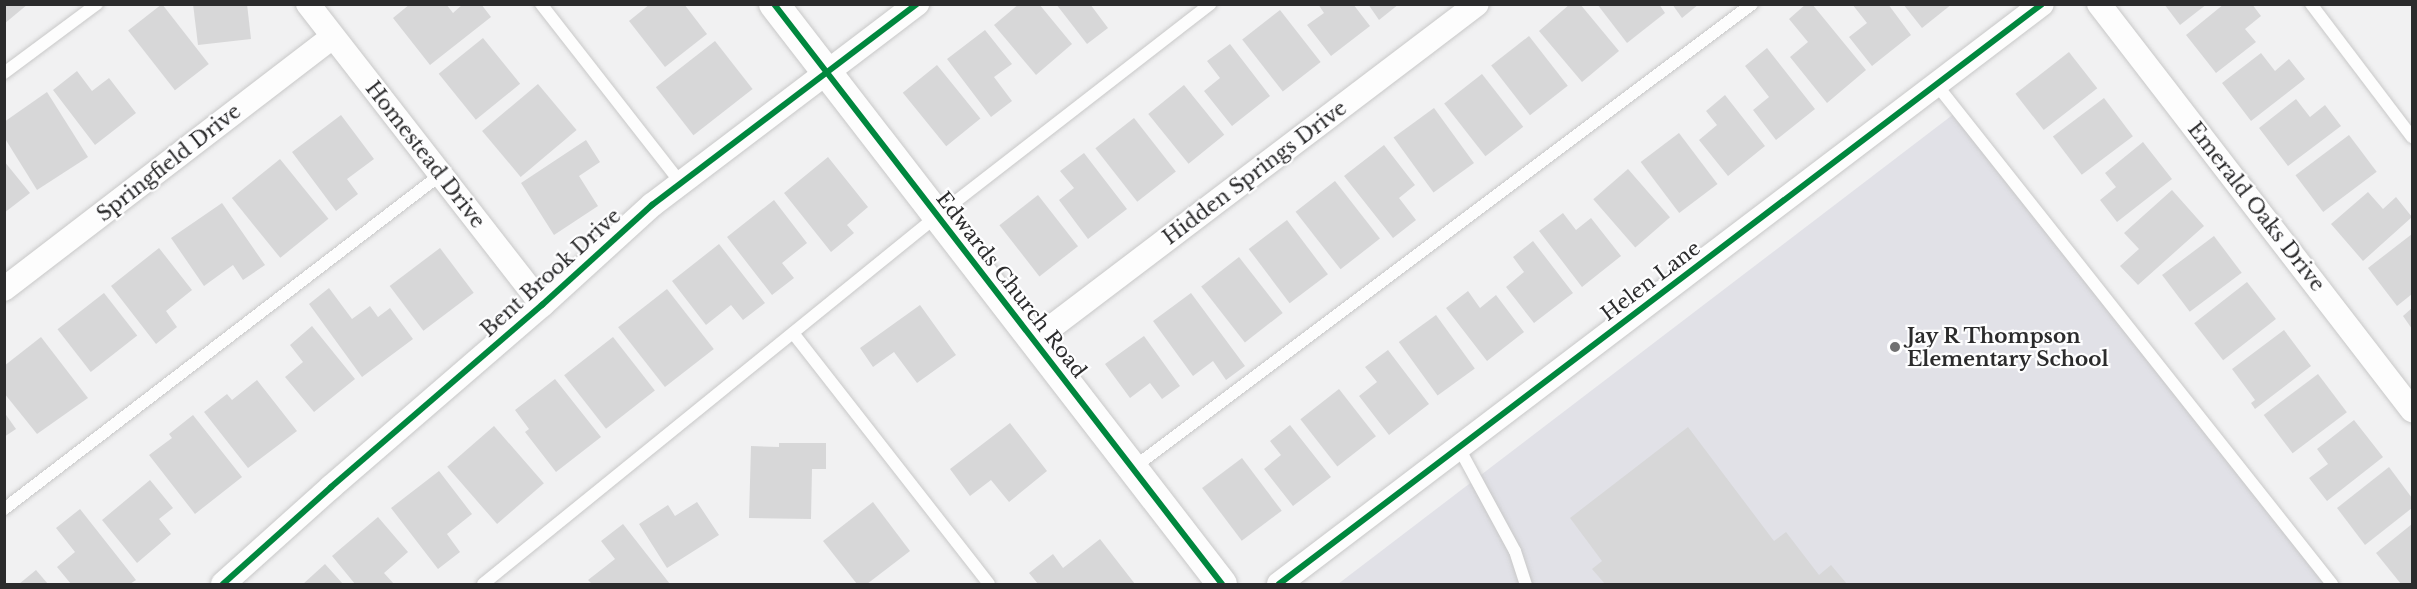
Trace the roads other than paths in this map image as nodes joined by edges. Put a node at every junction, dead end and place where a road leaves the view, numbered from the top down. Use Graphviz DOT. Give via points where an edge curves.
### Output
graph roads {
  1 [pos="97,4"];
  2 [pos="308,4"];
  3 [pos="541,4"];
  4 [pos="774,4"];
  5 [pos="917,4"];
  6 [pos="1210,4"];
  7 [pos="1477,4"];
  8 [pos="1752,4"];
  9 [pos="2042,4"];
  10 [pos="2099,4"];
  11 [pos="2311,4"];
  12 [pos="333,37"];
  13 [pos="4,73"];
  14 [pos="826,73"];
  15 [pos="1936,84"];
  16 [pos="2412,137"];
  17 [pos="441,175"];
  18 [pos="681,183"];
  19 [pos="937,216"];
  20 [pos="4,289"];
  21 [pos="542,305"];
  22 [pos="793,333"];
  23 [pos="1034,341"];
  24 [pos="2412,410"];
  25 [pos="1459,448"];
  26 [pos="1132,469"];
  27 [pos="4,509"];
  28 [pos="223,585"];
  29 [pos="483,585"];
  30 [pos="989,585"];
  31 [pos="1222,585"];
  32 [pos="1279,585"];
  33 [pos="1526,585"];
  34 [pos="2332,585"];
  1 -- 13 [label="lane"];
  2 -- 12 [label="street, Homestead Drive"];
  3 -- 18 [label="lane"];
  4 -- 14 [label="street, Edwards Church Road"];
  5 -- 14 [label="street, Bent Brook Drive"];
  6 -- 19 [label="lane"];
  7 -- 23 [label="street, Hidden Springs Drive"];
  8 -- 26 [label="lane"];
  9 -- 15 [label="street, Helen Lane"];
  10 -- 24 [label="street, Emerald Oaks Drive"];
  11 -- 16 [label="lane"];
  12 -- 17 [label="street, Homestead Drive"];
  12 -- 20 [label="street, Springfield Drive"];
  14 -- 18 [label="street, Bent Brook Drive"];
  14 -- 19 [label="street, Edwards Church Road"];
  15 -- 25 [label="street, Helen Lane"];
  15 -- 34 [label="lane"];
  17 -- 21 [label="street, Homestead Drive"];
  17 -- 27 [label="lane"];
  18 -- 21 [label="street, Bent Brook Drive"];
  19 -- 22 [label="lane"];
  19 -- 23 [label="street, Edwards Church Road"];
  21 -- 28 [label="street, Bent Brook Drive"];
  22 -- 29 [label="lane"];
  22 -- 30 [label="lane"];
  23 -- 26 [label="street, Edwards Church Road"];
  25 -- 32 [label="street, Helen Lane"];
  25 -- 33 [label="lane" via="1515,551"];
  26 -- 31 [label="street, Edwards Church Road"];
}
